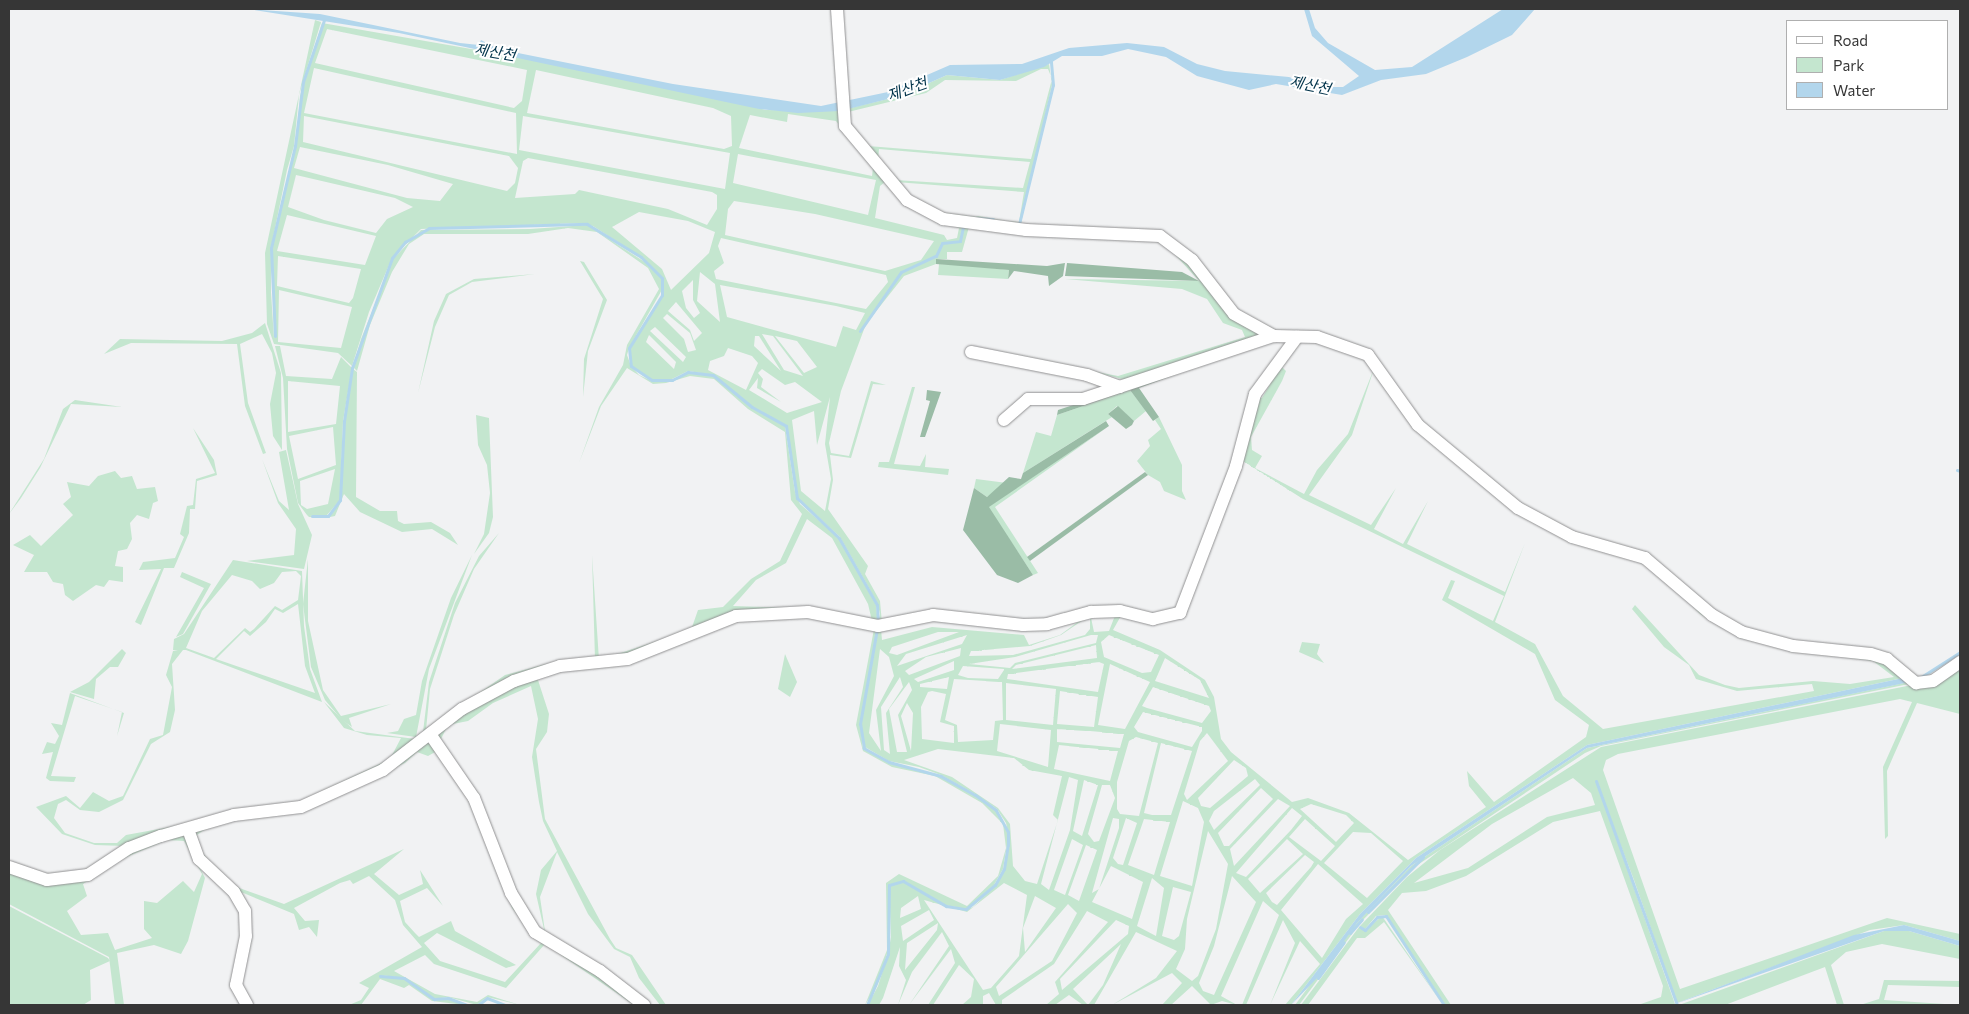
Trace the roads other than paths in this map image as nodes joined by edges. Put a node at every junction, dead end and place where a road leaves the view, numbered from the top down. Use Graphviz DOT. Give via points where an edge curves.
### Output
graph roads {
  1 [pos="837,9"];
  2 [pos="1274,336"];
  3 [pos="1297,337"];
  4 [pos="972,352"];
  5 [pos="1120,386"];
  6 [pos="1004,420"];
  7 [pos="1960,662"];
  8 [pos="430,734"];
  9 [pos="189,832"];
  10 [pos="9,867"];
  11 [pos="247,1005"];
  12 [pos="644,1005"];
  1 -- 2 [label="street" via="845,126 907,200 943,219 1026,230 1160,236 1192,260 1234,314"];
  2 -- 3 [label="street"];
  2 -- 5 [label="street"];
  3 -- 7 [label="street" via="1316,337 1368,355 1418,424 1504,498 1552,529 1645,558 1712,615 1741,632 1793,646 1871,654 1887,659 1916,683 1934,681"];
  3 -- 8 [label="street" via="1255,394 1236,466 1180,614 1153,619 1120,611 1091,612 1048,624 1023,625 932,616 878,626 830,614 744,615 628,659 560,666 530,674 479,698"];
  4 -- 5 [label="street" via="1087,375"];
  5 -- 6 [label="street" via="1083,399 1028,399"];
  8 -- 9 [label="street" via="383,770 312,803 284,812 234,815"];
  8 -- 12 [label="street" via="474,798 511,893 535,932 600,971"];
  9 -- 10 [label="street" via="128,848 88,875 47,880"];
  9 -- 11 [label="street" via="199,859 230,887 245,911 246,936 236,985"];
}
